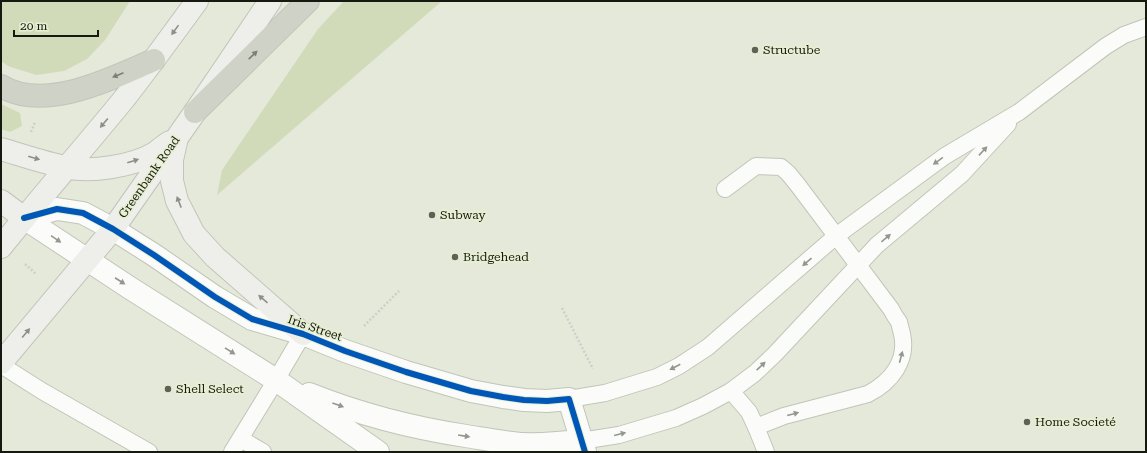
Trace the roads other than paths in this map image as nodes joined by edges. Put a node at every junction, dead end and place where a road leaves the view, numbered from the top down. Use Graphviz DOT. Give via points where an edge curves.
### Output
graph roads {
  1 [pos="197,1"];
  2 [pos="270,1"];
  3 [pos="308,1"];
  4 [pos="1146,27"];
  5 [pos="154,60"];
  6 [pos="1,86"];
  7 [pos="195,112"];
  8 [pos="1019,112"];
  9 [pos="178,136"];
  10 [pos="1,149"];
  11 [pos="67,168"];
  12 [pos="725,189"];
  13 [pos="1,201"];
  14 [pos="24,218"];
  15 [pos="113,229"];
  16 [pos="836,236"];
  17 [pos="1,247"];
  18 [pos="88,260"];
  19 [pos="858,265"];
  20 [pos="303,334"];
  21 [pos="1,364"];
  22 [pos="276,380"];
  23 [pos="731,391"];
  24 [pos="569,399"];
  25 [pos="756,427"];
  26 [pos="236,445"];
  27 [pos="583,447"];
  28 [pos="149,452"];
  29 [pos="263,452"];
  30 [pos="378,452"];
  31 [pos="766,452"];
  1 -- 5 [label="main road, one-way"];
  2 -- 7 [label="main road, Greenbank Road"];
  7 -- 3 [label="highway, one-way"];
  4 -- 8 [label="lane" via="1124,35 1106,46"];
  5 -- 6 [label="highway, one-way" via="115,77 70,92 44,97 28,96"];
  5 -- 11 [label="main road, one-way"];
  7 -- 9 [label="main road, Greenbank Road"];
  8 -- 16 [label="lane, one-way" via="945,156"];
  19 -- 8 [label="lane, one-way" via="877,245 962,174"];
  11 -- 9 [label="main road, one-way" via="92,169 136,161 155,153"];
  9 -- 15 [label="main road, Greenbank Road"];
  20 -- 9 [label="main road, one-way" via="215,257 194,234 177,200 172,181 172,160"];
  10 -- 11 [label="main road, one-way"];
  11 -- 14 [label="main road"];
  12 -- 16 [label="lane" via="756,166 781,167"];
  13 -- 14 [label="main road"];
  14 -- 15 [label="street, Iris Street" via="57,209 84,213"];
  14 -- 17 [label="main road"];
  14 -- 18 [label="street, one-way"];
  15 -- 18 [label="main road, Greenbank Road"];
  15 -- 20 [label="street, Iris Street" via="252,319"];
  16 -- 19 [label="lane"];
  16 -- 24 [label="lane, one-way" via="708,347 679,366 657,377 606,393"];
  21 -- 18 [label="main road, Greenbank Road, one-way"];
  18 -- 22 [label="street, one-way"];
  23 -- 19 [label="lane, one-way" via="775,354"];
  25 -- 19 [label="lane, one-way" via="784,416 868,394 879,388 898,367 903,353 900,324"];
  20 -- 22 [label="lane"];
  20 -- 24 [label="street, Iris Street" via="406,372 471,391 524,400"];
  21 -- 28 [label="lane" via="42,391"];
  22 -- 26 [label="lane"];
  22 -- 27 [label="street, one-way" via="358,412 439,432 524,444 554,443"];
  22 -- 30 [label="street"];
  23 -- 25 [label="lane" via="749,412"];
  27 -- 23 [label="lane, one-way" via="676,418"];
  24 -- 27 [label="street"];
  25 -- 31 [label="lane"];
  26 -- 29 [label="lane"];
}
